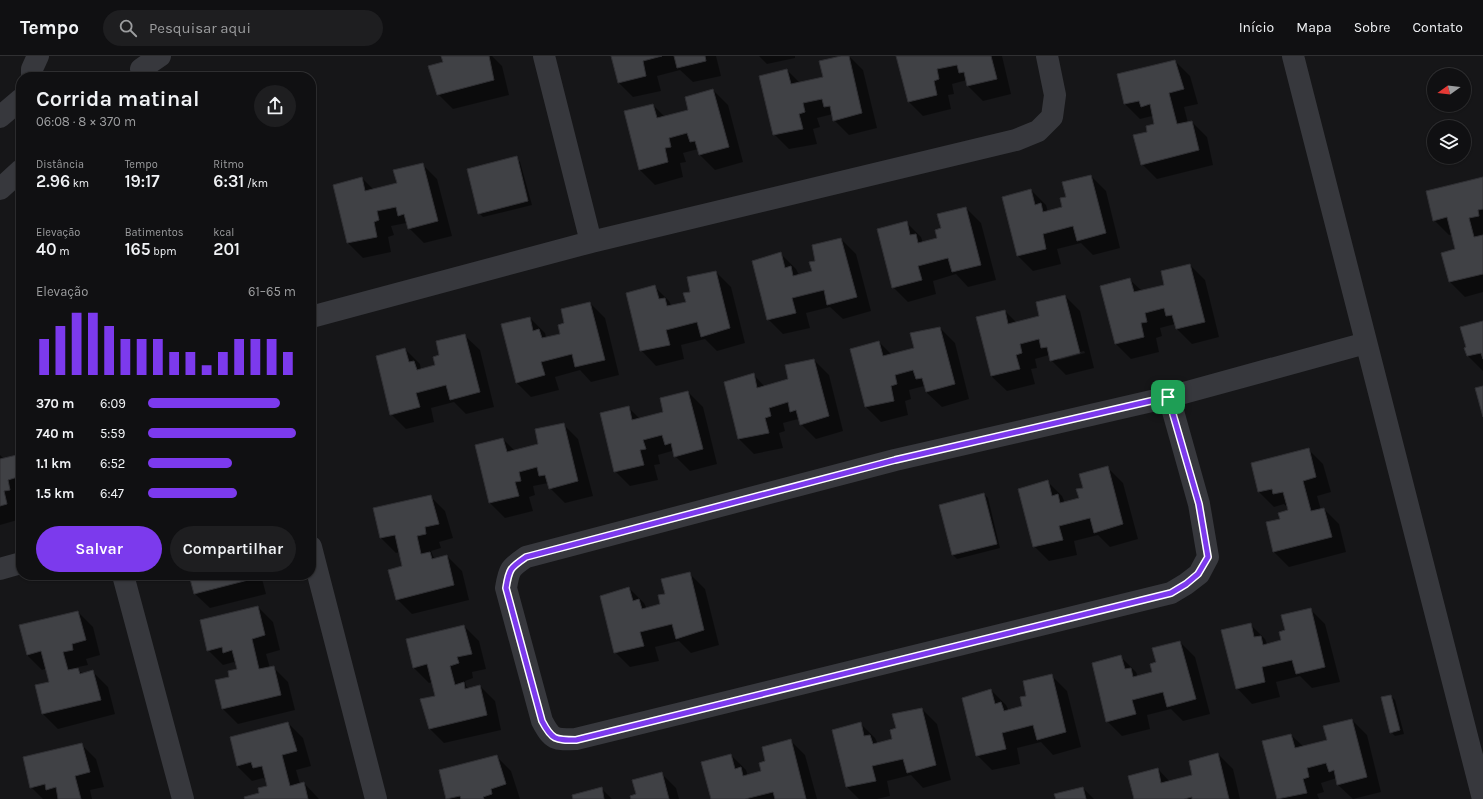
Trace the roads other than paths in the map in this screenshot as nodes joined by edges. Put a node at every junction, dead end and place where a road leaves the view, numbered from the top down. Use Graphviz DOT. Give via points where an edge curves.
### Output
graph roads {
  1 [pos="38,56"];
  2 [pos="160,56"];
  3 [pos="544,56"];
  4 [pos="1047,56"];
  5 [pos="1293,56"];
  6 [pos="140,67"];
  7 [pos="32,72"];
  8 [pos="16,103"];
  9 [pos="0,117"];
  10 [pos="16,175"];
  11 [pos="0,189"];
  12 [pos="591,242"];
  13 [pos="316,316"];
  14 [pos="1366,343"];
  15 [pos="1168,397"];
  16 [pos="16,564"];
  17 [pos="316,566"];
  18 [pos="0,569"];
  19 [pos="124,580"];
  20 [pos="183,799"];
  21 [pos="376,799"];
  22 [pos="1483,799"];
  1 -- 7 [label="street"];
  2 -- 6 [label="street"];
  3 -- 12 [label="street"];
  4 -- 12 [label="street" via="1055,96 1052,117 1038,131 1016,140"];
  5 -- 14 [label="street"];
  8 -- 9 [label="street"];
  10 -- 11 [label="street"];
  12 -- 13 [label="street"];
  14 -- 15 [label="street"];
  14 -- 22 [label="street"];
  15 -- 15 [label="street" via="1199,504 1208,557 1198,574 1171,593 576,740 560,740 549,734 542,721 506,588 508,572 526,557 895,460"];
  16 -- 18 [label="street"];
  17 -- 21 [label="street"];
  19 -- 20 [label="street"];
}
